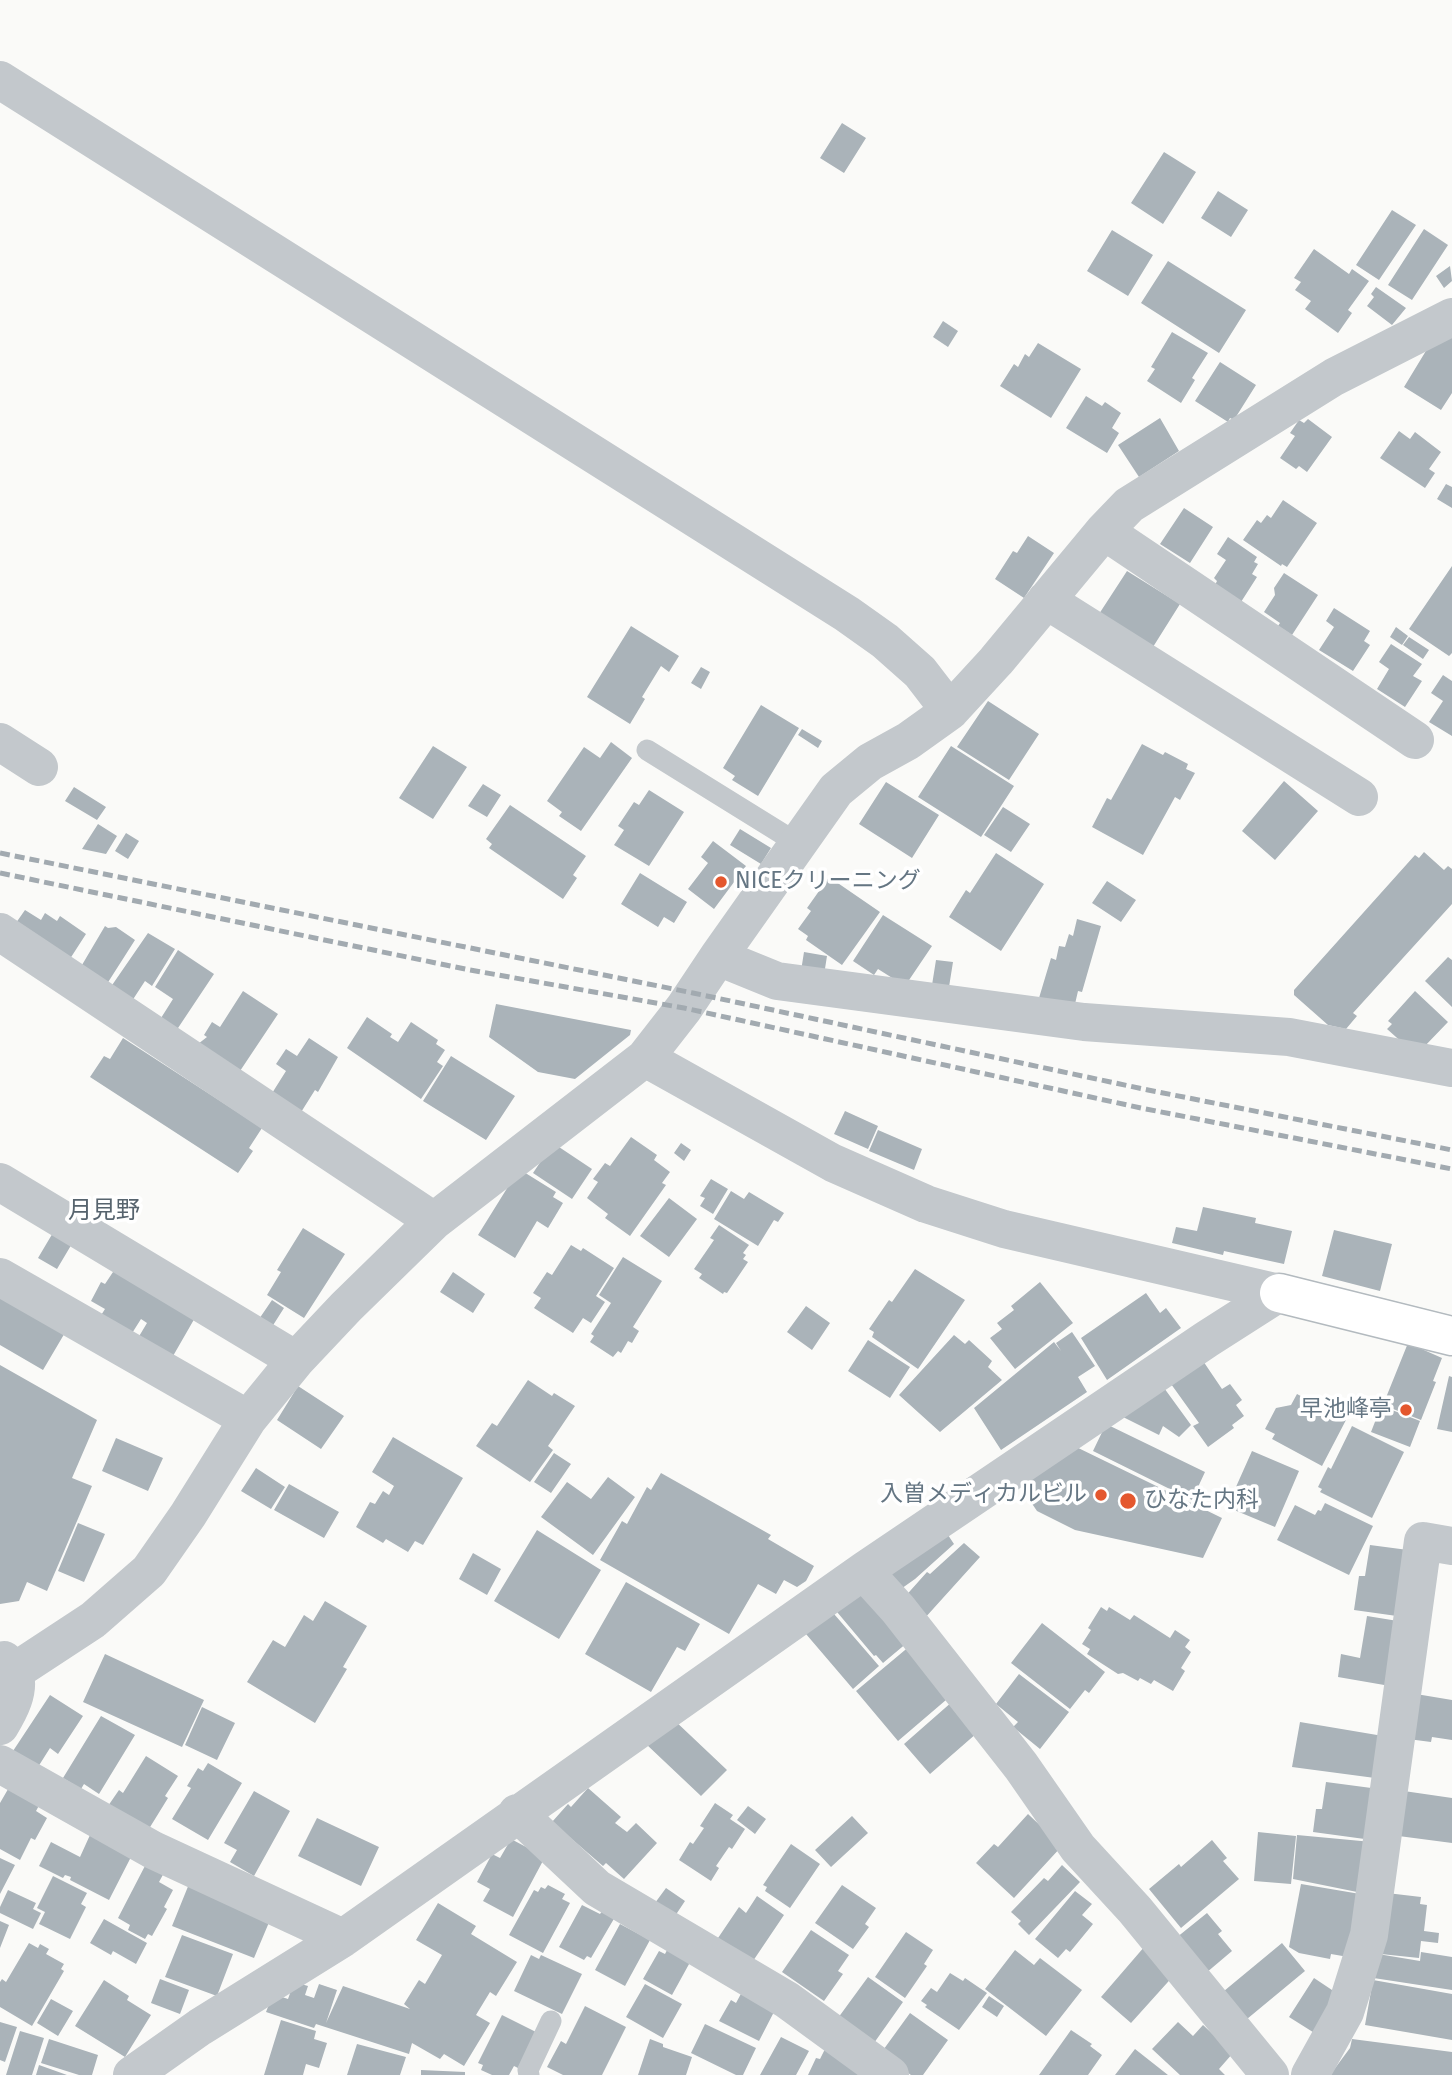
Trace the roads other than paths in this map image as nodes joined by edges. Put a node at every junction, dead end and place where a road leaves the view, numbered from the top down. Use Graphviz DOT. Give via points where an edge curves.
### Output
graph roads {
  1 [pos="0,80"];
  2 [pos="1452,317"];
  3 [pos="1104,531"];
  4 [pos="1046,600"];
  5 [pos="950,710"];
  6 [pos="1415,740"];
  7 [pos="0,742"];
  8 [pos="647,750"];
  9 [pos="39,767"];
  10 [pos="1359,797"];
  11 [pos="797,843"];
  12 [pos="0,932"];
  13 [pos="718,957"];
  14 [pos="645,1058"];
  15 [pos="1452,1068"];
  16 [pos="0,1182"];
  17 [pos="434,1221"];
  18 [pos="0,1277"];
  19 [pos="1279,1293"];
  20 [pos="1452,1336"];
  21 [pos="296,1360"];
  22 [pos="248,1419"];
  23 [pos="1452,1546"];
  24 [pos="865,1570"];
  25 [pos="5,1670"];
  26 [pos="0,1726"];
  27 [pos="0,1764"];
  28 [pos="517,1813"];
  29 [pos="343,1938"];
  30 [pos="551,2021"];
  31 [pos="132,2075"];
  32 [pos="529,2075"];
  33 [pos="890,2075"];
  34 [pos="1270,2075"];
  35 [pos="1310,2075"];
  1 -- 5 [label="street" via="847,614 920,672"];
  2 -- 3 [label="street" via="1334,377 1129,505"];
  3 -- 4 [label="street"];
  3 -- 6 [label="street"];
  4 -- 5 [label="street"];
  4 -- 10 [label="street"];
  5 -- 11 [label="street" via="836,790"];
  7 -- 9 [label="street"];
  8 -- 11 [label="lane"];
  11 -- 13 [label="street"];
  12 -- 17 [label="street"];
  13 -- 14 [label="street"];
  13 -- 15 [label="street" via="777,981 1084,1023 1289,1037"];
  14 -- 17 [label="street"];
  14 -- 19 [label="street" via="833,1163 926,1204 1004,1228"];
  16 -- 21 [label="street"];
  17 -- 21 [label="street"];
  18 -- 22 [label="street"];
  19 -- 20 [label="main road"];
  19 -- 24 [label="street"];
  21 -- 22 [label="street"];
  22 -- 25 [label="street" via="149,1571 93,1620"];
  23 -- 35 [label="street" via="1423,1541 1369,1935 1345,2012"];
  24 -- 28 [label="street"];
  24 -- 34 [label="street" via="1021,1766 1078,1848"];
  25 -- 26 [label="street" via="16,1692"];
  27 -- 29 [label="street" via="153,1850"];
  28 -- 29 [label="street"];
  28 -- 33 [label="street" via="597,1888 787,2000"];
  29 -- 31 [label="street"];
  30 -- 32 [label="lane"];
}
